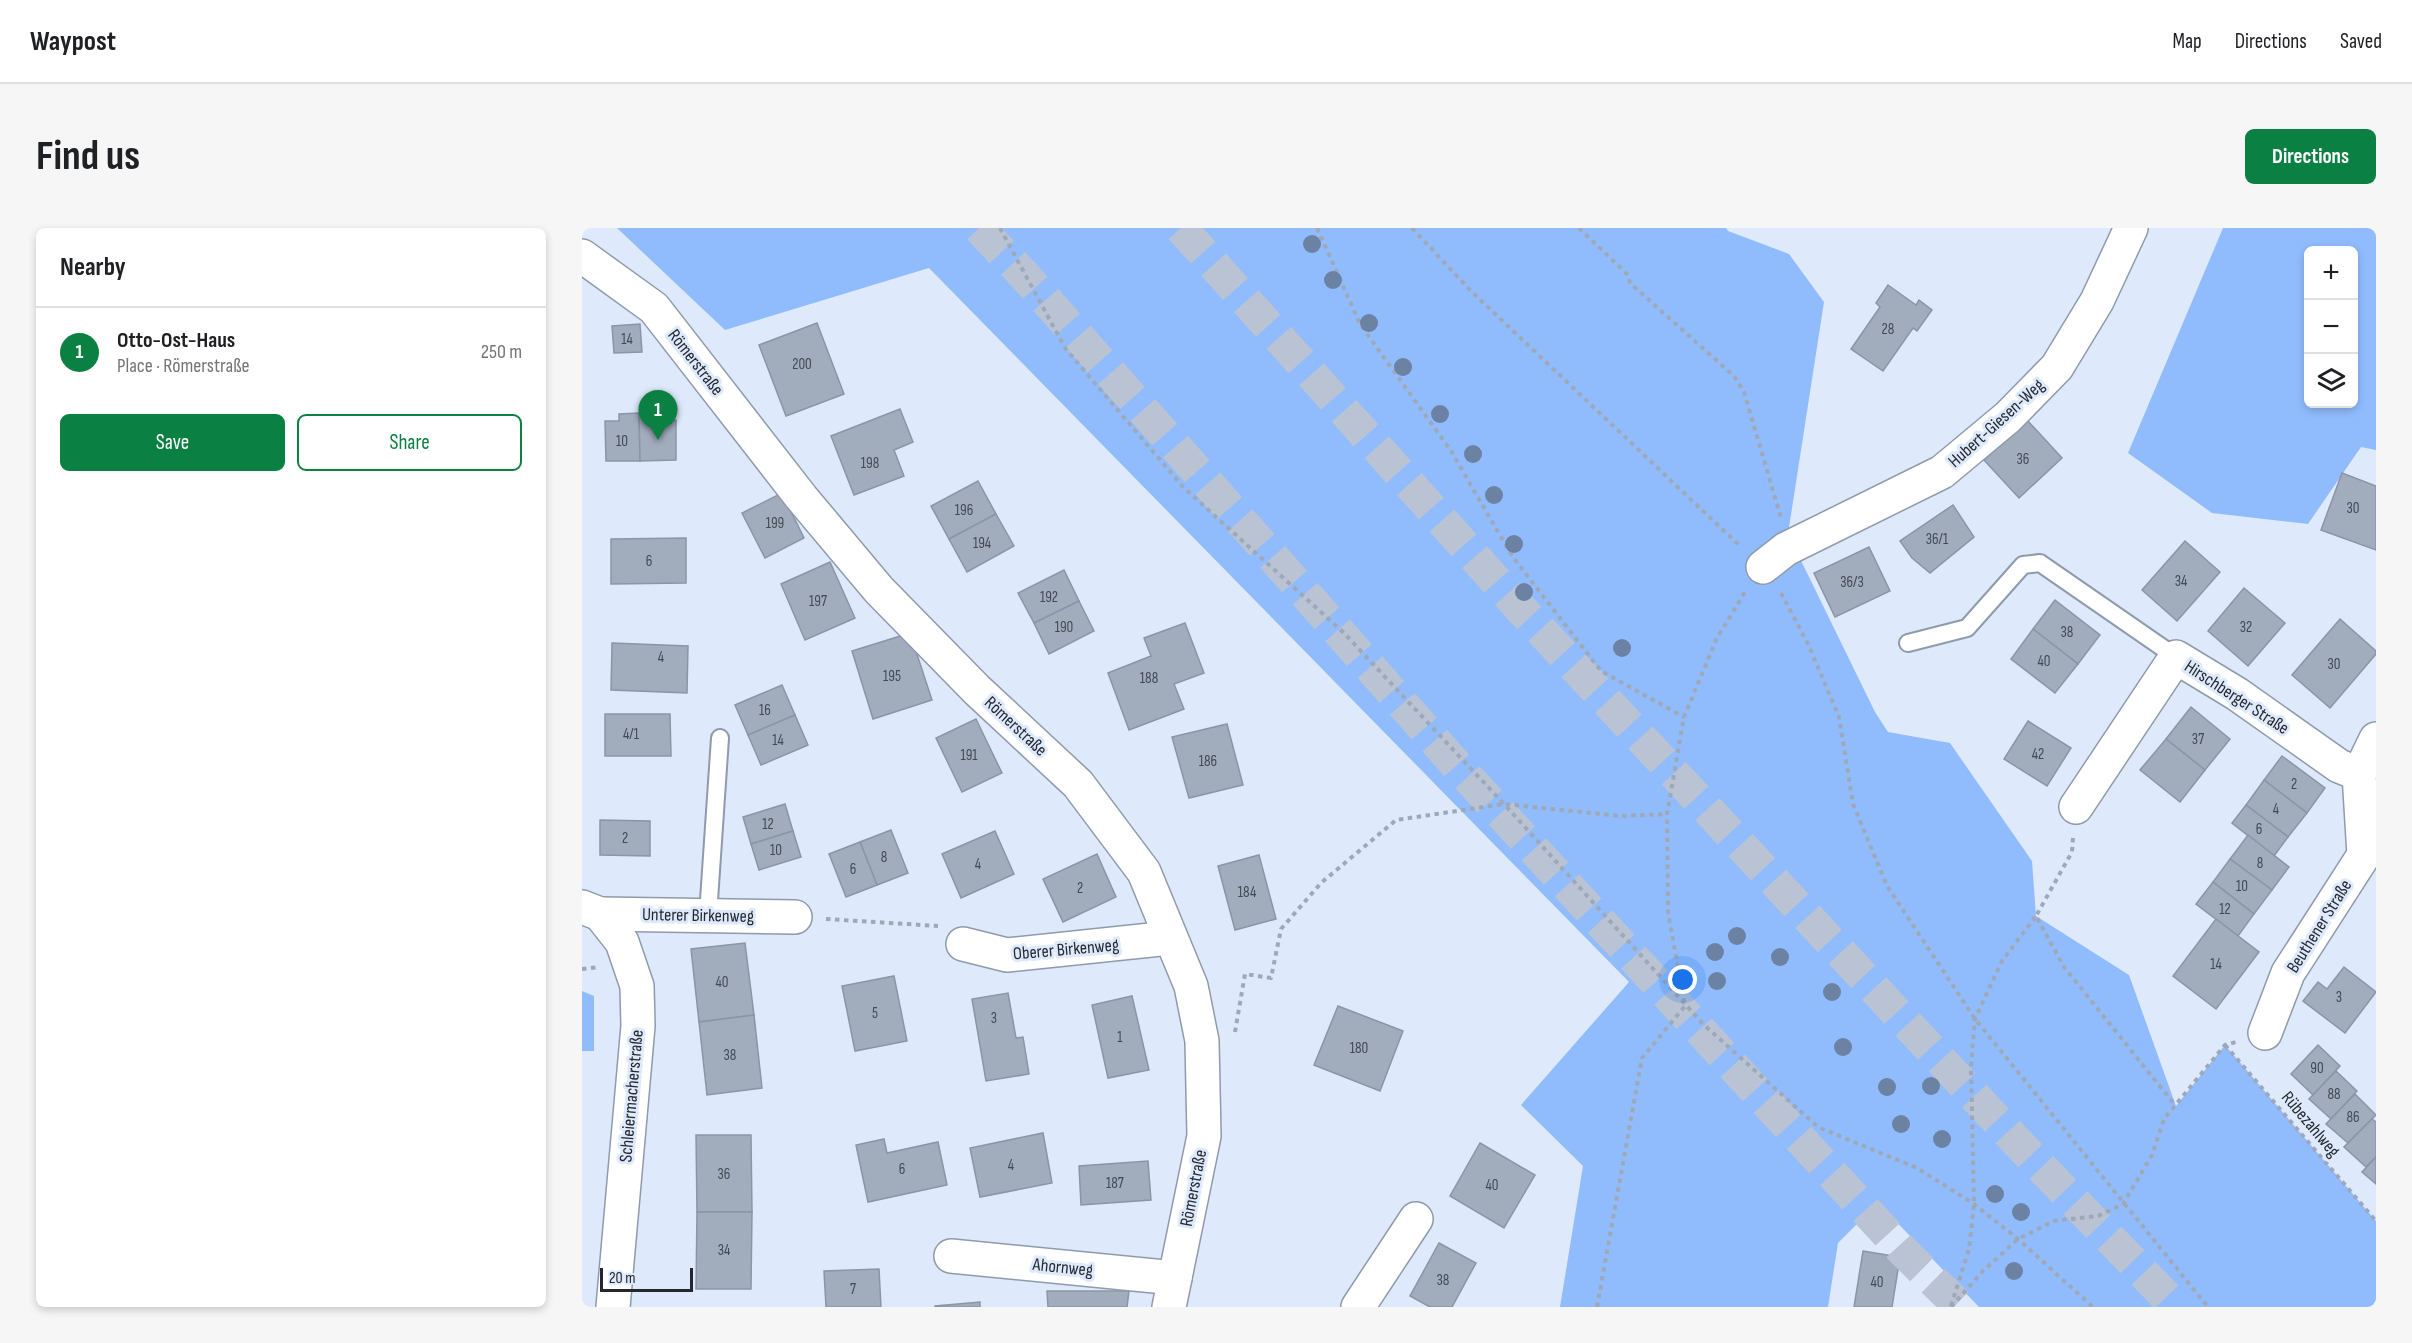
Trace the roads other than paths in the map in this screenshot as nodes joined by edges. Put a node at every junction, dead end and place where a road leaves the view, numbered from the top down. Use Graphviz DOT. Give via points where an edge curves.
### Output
graph roads {
  1 [pos="2131,228"];
  2 [pos="582,256"];
  3 [pos="1775,558"];
  4 [pos="1908,643"];
  5 [pos="2176,657"];
  6 [pos="720,738"];
  7 [pos="2376,739"];
  8 [pos="2359,774"];
  9 [pos="2076,807"];
  10 [pos="2370,858"];
  11 [pos="591,911"];
  12 [pos="708,915"];
  13 [pos="795,917"];
  14 [pos="1170,938"];
  15 [pos="963,944"];
  16 [pos="2265,1034"];
  17 [pos="1416,1219"];
  18 [pos="951,1256"];
  19 [pos="1172,1292"];
  20 [pos="613,1307"];
  21 [pos="1358,1307"];
  1 -- 3 [label="street, Hubert-Giesen-Weg" via="2097,301 2056,367 2008,417 1942,472"];
  2 -- 14 [label="street, Römerstraße" via="654,308 879,591 1078,784 1144,872"];
  4 -- 5 [label="lane" via="1967,628 2023,565 2040,563"];
  5 -- 8 [label="street, Hirschberger Straße" via="2237,694 2338,766"];
  5 -- 9 [label="street, Hirschberger Straße"];
  6 -- 12 [label="lane"];
  7 -- 8 [label="street"];
  8 -- 10 [label="street"];
  10 -- 16 [label="street, Beuthener Straße" via="2288,973"];
  11 -- 12 [label="street, Unterer Birkenweg"];
  11 -- 20 [label="street, Schleiermacherstraße" via="622,942 637,986 638,1026"];
  12 -- 13 [label="street, Unterer Birkenweg"];
  14 -- 15 [label="street, Oberer Birkenweg" via="1007,955"];
  14 -- 19 [label="street, Römerstraße" via="1191,986 1202,1041 1204,1124"];
  17 -- 21 [label="street"];
  18 -- 19 [label="street, Ahornweg"];
}
